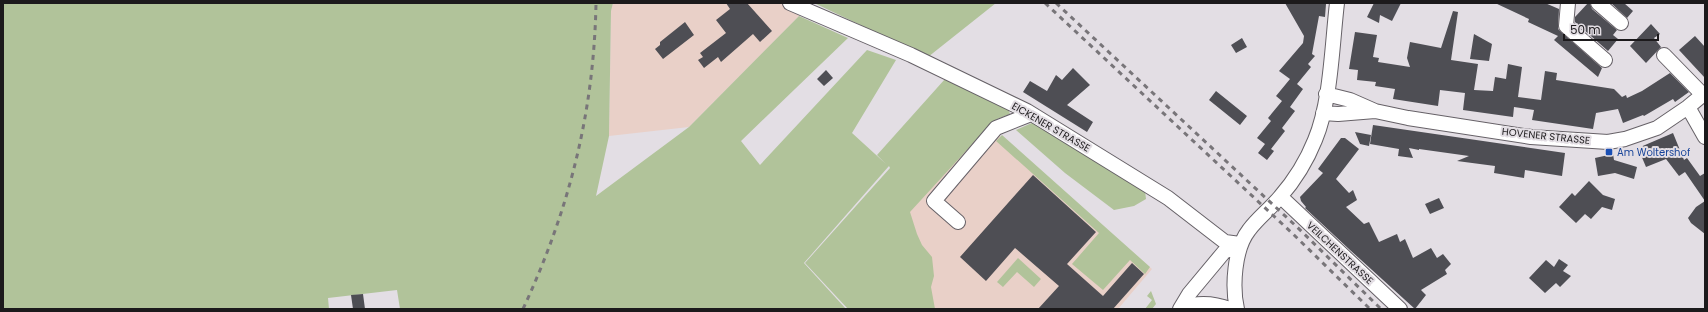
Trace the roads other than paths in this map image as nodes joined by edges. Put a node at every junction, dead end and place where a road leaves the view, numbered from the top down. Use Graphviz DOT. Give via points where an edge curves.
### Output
graph roads {
  1 [pos="790,3"];
  2 [pos="1337,3"];
  3 [pos="1568,3"];
  4 [pos="1598,3"];
  5 [pos="1621,24"];
  6 [pos="1664,55"];
  7 [pos="1605,60"];
  8 [pos="1326,94"];
  9 [pos="1704,94"];
  10 [pos="1688,108"];
  11 [pos="1375,111"];
  12 [pos="1323,113"];
  13 [pos="1030,114"];
  14 [pos="1705,137"];
  15 [pos="1281,197"];
  16 [pos="958,222"];
  17 [pos="1240,244"];
  18 [pos="1181,308"];
  19 [pos="1230,309"];
  20 [pos="1237,309"];
  21 [pos="1400,309"];
  1 -- 13 [label="street, EICKENER STRASSE" via="930,64"];
  2 -- 8 [label="street"];
  3 -- 7 [label="street" via="1566,26"];
  4 -- 5 [label="street"];
  6 -- 9 [label="street"];
  8 -- 11 [label="street, HOVENER STRASSE" via="1350,100"];
  8 -- 12 [label="street"];
  9 -- 10 [label="street, HOVENER STRASSE"];
  10 -- 11 [label="street, HOVENER STRASSE" via="1657,128 1608,142 1531,137"];
  10 -- 14 [label="street"];
  11 -- 12 [label="street, HOVENER STRASSE"];
  12 -- 15 [label="street" via="1315,141"];
  13 -- 16 [label="street" via="996,128 934,200"];
  13 -- 17 [label="street, EICKENER STRASSE" via="1168,198 1225,242"];
  15 -- 17 [label="street" via="1249,230"];
  15 -- 21 [label="street, VEILCHENSTRASSE"];
  17 -- 18 [label="street" via="1224,252 1189,294"];
  17 -- 20 [label="street" via="1234,296"];
  18 -- 19 [label="street" via="1200,303"];
}
